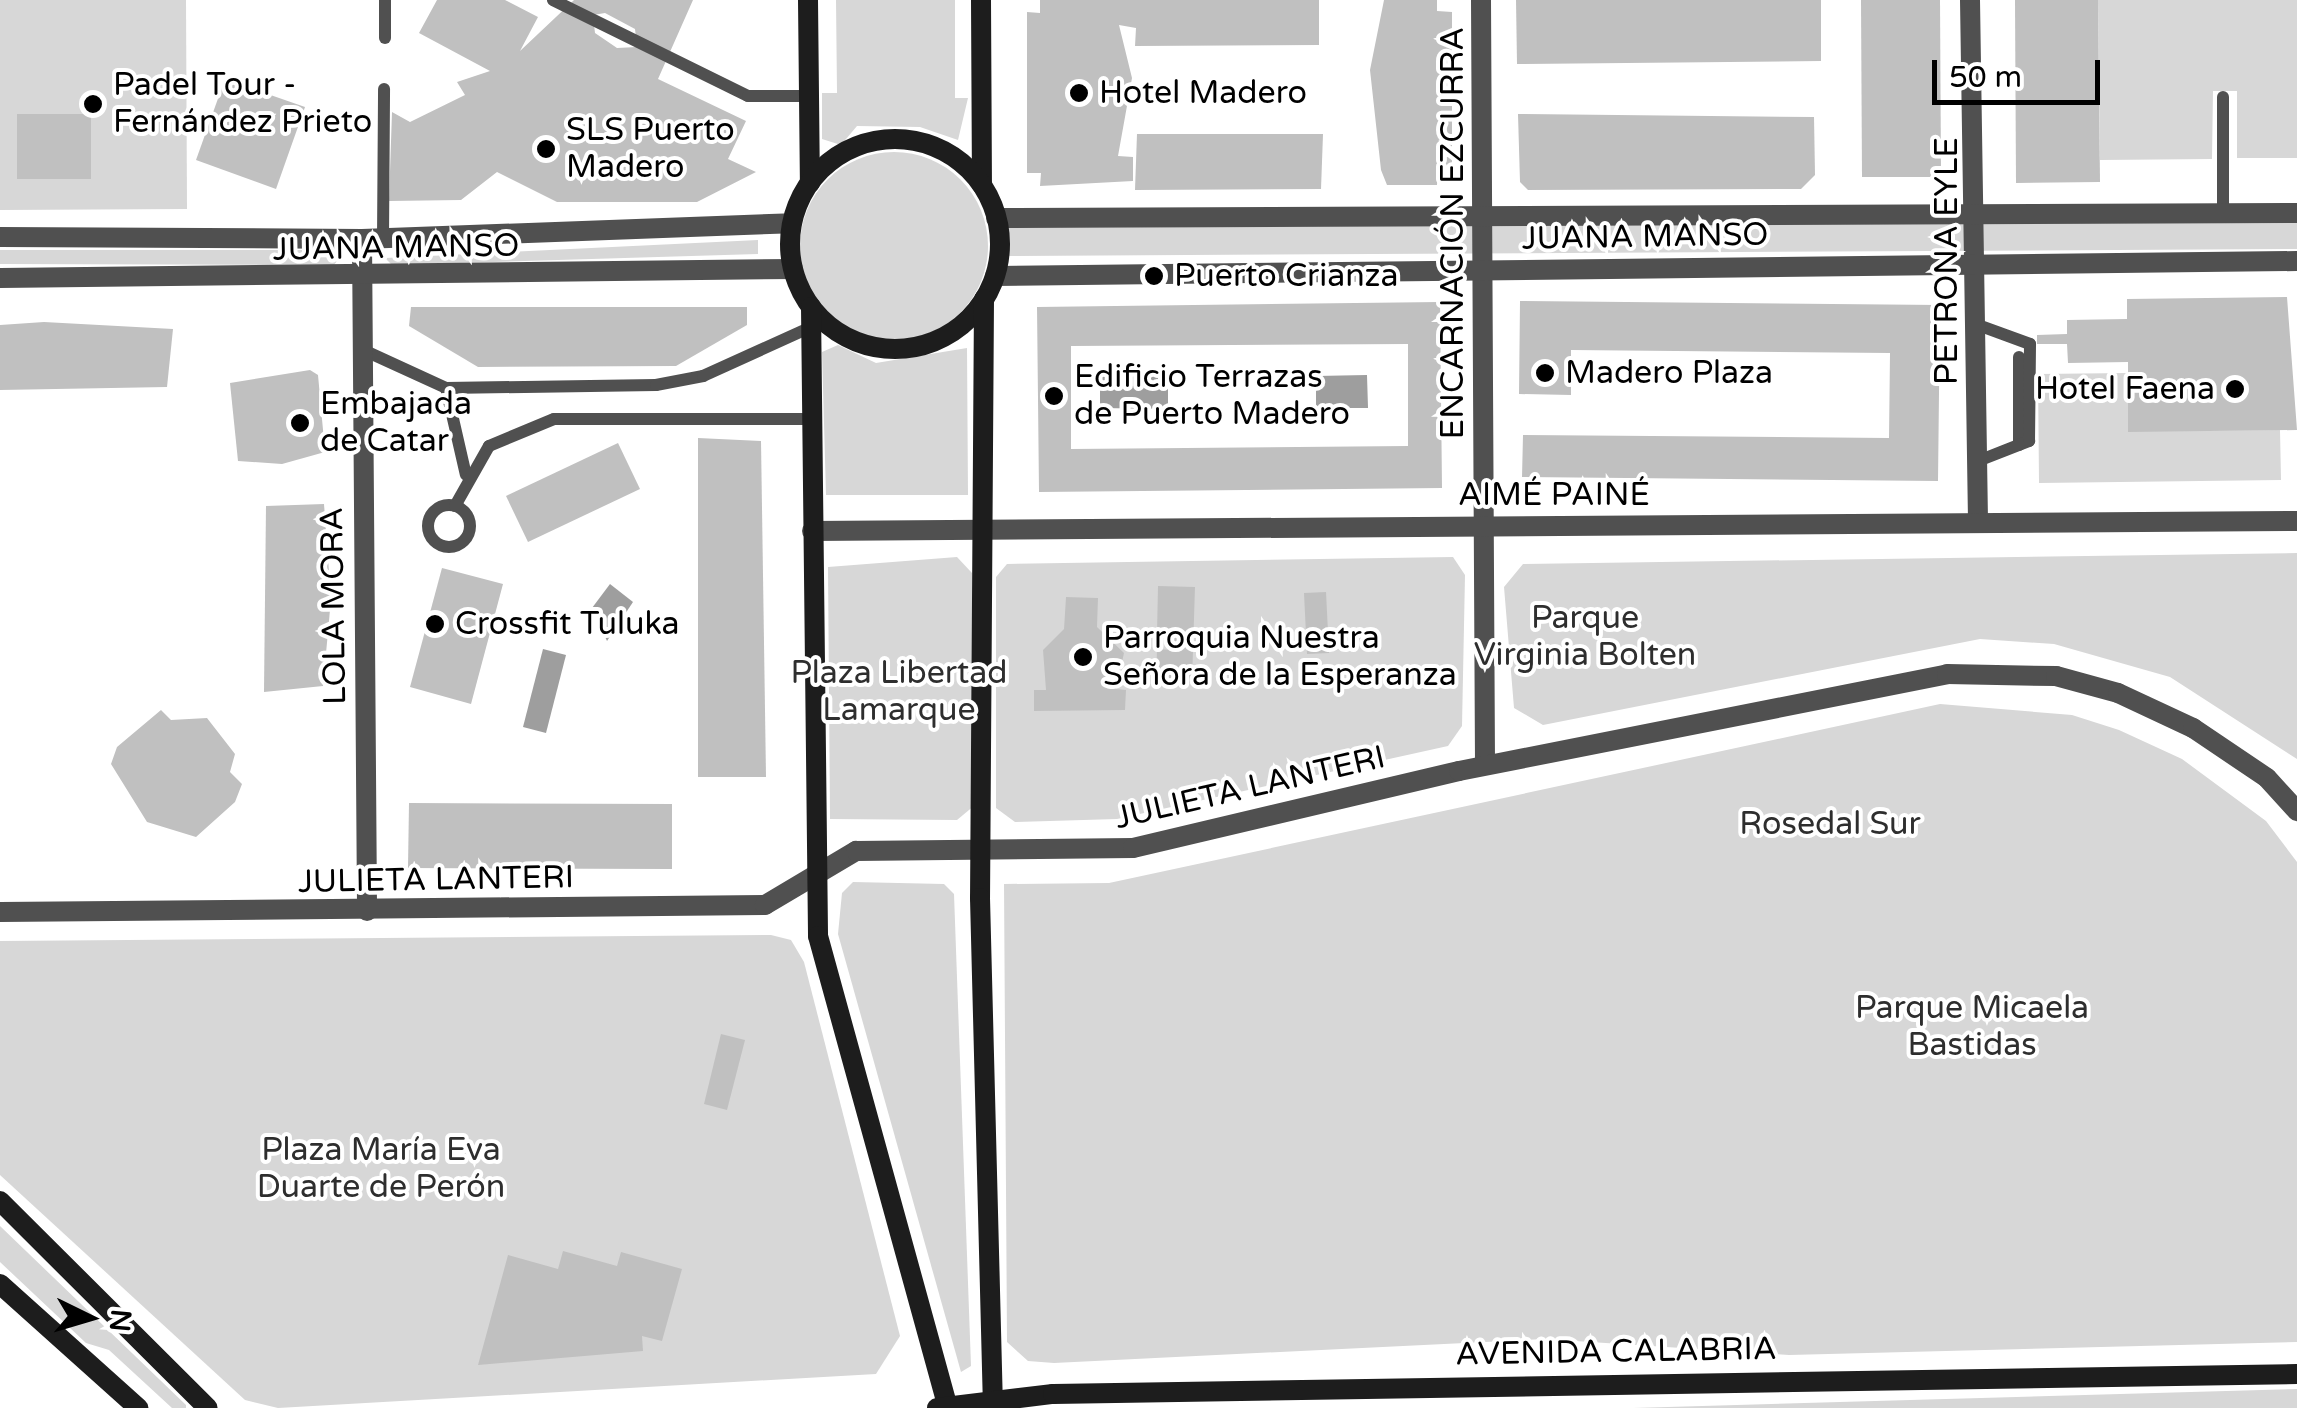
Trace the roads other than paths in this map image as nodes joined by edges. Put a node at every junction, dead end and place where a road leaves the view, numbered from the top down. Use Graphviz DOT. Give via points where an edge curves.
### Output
graph roads {
  1 [pos="385,0"];
  2 [pos="553,0"];
  3 [pos="808,0"];
  4 [pos="980,0"];
  5 [pos="1481,0"];
  6 [pos="1970,0"];
  7 [pos="385,38"];
  8 [pos="384,90"];
  9 [pos="810,96"];
  10 [pos="2222,98"];
  11 [pos="810,183"];
  12 [pos="982,186"];
  13 [pos="2297,212"];
  14 [pos="2223,213"];
  15 [pos="1483,214"];
  16 [pos="1977,214"];
  17 [pos="996,218"];
  18 [pos="792,223"];
  19 [pos="0,237"];
  20 [pos="383,238"];
  21 [pos="362,240"];
  22 [pos="2297,261"];
  23 [pos="1978,262"];
  24 [pos="793,269"];
  25 [pos="1484,269"];
  26 [pos="995,276"];
  27 [pos="0,278"];
  28 [pos="363,280"];
  29 [pos="984,299"];
  30 [pos="811,317"];
  31 [pos="1978,325"];
  32 [pos="361,349"];
  33 [pos="2019,357"];
  34 [pos="446,388"];
  35 [pos="811,419"];
  36 [pos="2019,446"];
  37 [pos="1978,462"];
  38 [pos="466,476"];
  39 [pos="455,506"];
  40 [pos="1978,522"];
  41 [pos="2297,522"];
  42 [pos="1484,526"];
  43 [pos="979,529"];
  44 [pos="812,532"];
  45 [pos="1486,766"];
  46 [pos="2297,812"];
  47 [pos="981,850"];
  48 [pos="816,873"];
  49 [pos="367,911"];
  50 [pos="0,912"];
  51 [pos="0,1201"];
  52 [pos="0,1284"];
  53 [pos="2297,1374"];
  54 [pos="993,1404"];
  55 [pos="130,1406"];
  56 [pos="208,1408"];
  57 [pos="937,1408"];
  58 [pos="948,1408"];
  1 -- 7 [label="lane"];
  2 -- 9 [label="lane" via="748,96"];
  3 -- 9 [label="main road"];
  4 -- 12 [label="main road"];
  5 -- 15 [label="street, ENCARNACIÓN EZCURRA"];
  6 -- 16 [label="street, PETRONA EYLE"];
  8 -- 20 [label="lane"];
  9 -- 11 [label="main road"];
  10 -- 14 [label="lane"];
  11 -- 12 [label="main road" via="845,152 894,139 948,154"];
  11 -- 18 [label="main road"];
  12 -- 17 [label="main road"];
  13 -- 14 [label="street, JUANA MANSO"];
  14 -- 16 [label="street, JUANA MANSO"];
  15 -- 16 [label="street, JUANA MANSO"];
  15 -- 17 [label="street, JUANA MANSO"];
  15 -- 25 [label="street, ENCARNACIÓN EZCURRA"];
  16 -- 23 [label="street, PETRONA EYLE"];
  17 -- 26 [label="main road"];
  18 -- 20 [label="street, JUANA MANSO"];
  18 -- 24 [label="main road"];
  19 -- 21 [label="street, JUANA MANSO"];
  20 -- 21 [label="street, JUANA MANSO"];
  21 -- 28 [label="street, LOLA MORA"];
  22 -- 23 [label="street, JUANA MANSO"];
  23 -- 25 [label="street, JUANA MANSO"];
  23 -- 31 [label="street, PETRONA EYLE"];
  24 -- 28 [label="street, JUANA MANSO"];
  24 -- 30 [label="main road"];
  25 -- 26 [label="street, JUANA MANSO"];
  25 -- 42 [label="street, ENCARNACIÓN EZCURRA"];
  26 -- 29 [label="main road"];
  27 -- 28 [label="street, JUANA MANSO"];
  28 -- 32 [label="street, LOLA MORA"];
  29 -- 30 [label="main road" via="945,336 897,350 841,334"];
  29 -- 43 [label="main road"];
  30 -- 34 [label="lane" via="703,376 656,385"];
  30 -- 35 [label="main road"];
  31 -- 36 [label="lane" via="2030,344 2029,441"];
  31 -- 37 [label="street, PETRONA EYLE"];
  32 -- 34 [label="lane"];
  32 -- 49 [label="street, LOLA MORA"];
  33 -- 36 [label="lane"];
  34 -- 38 [label="lane"];
  35 -- 38 [label="lane" via="554,419 513,430"];
  35 -- 44 [label="main road"];
  36 -- 37 [label="lane"];
  37 -- 40 [label="street, PETRONA EYLE"];
  38 -- 39 [label="lane"];
  40 -- 41 [label="street, AIMÉ PAINÉ"];
  40 -- 42 [label="street, AIMÉ PAINÉ"];
  42 -- 43 [label="street, AIMÉ PAINÉ"];
  42 -- 45 [label="street, ENCARNACIÓN EZCURRA"];
  43 -- 44 [label="street, AIMÉ PAINÉ"];
  43 -- 47 [label="main road"];
  44 -- 48 [label="main road"];
  45 -- 46 [label="street, JULIETA LANTERI" via="1917,675 1988,672 2118,693 2193,728 2267,778"];
  45 -- 47 [label="street, JULIETA LANTERI" via="1133,848"];
  47 -- 48 [label="street, JULIETA LANTERI" via="856,851"];
  47 -- 54 [label="main road"];
  48 -- 49 [label="street, JULIETA LANTERI" via="765,905"];
  48 -- 58 [label="main road" via="818,936"];
  49 -- 50 [label="street, JULIETA LANTERI"];
  51 -- 56 [label="main road"];
  52 -- 55 [label="main road"];
  53 -- 54 [label="main road, AVENIDA CALABRIA" via="1536,1382"];
  54 -- 58 [label="main road, AVENIDA CALABRIA"];
  57 -- 58 [label="main road, AVENIDA CALABRIA"];
}
